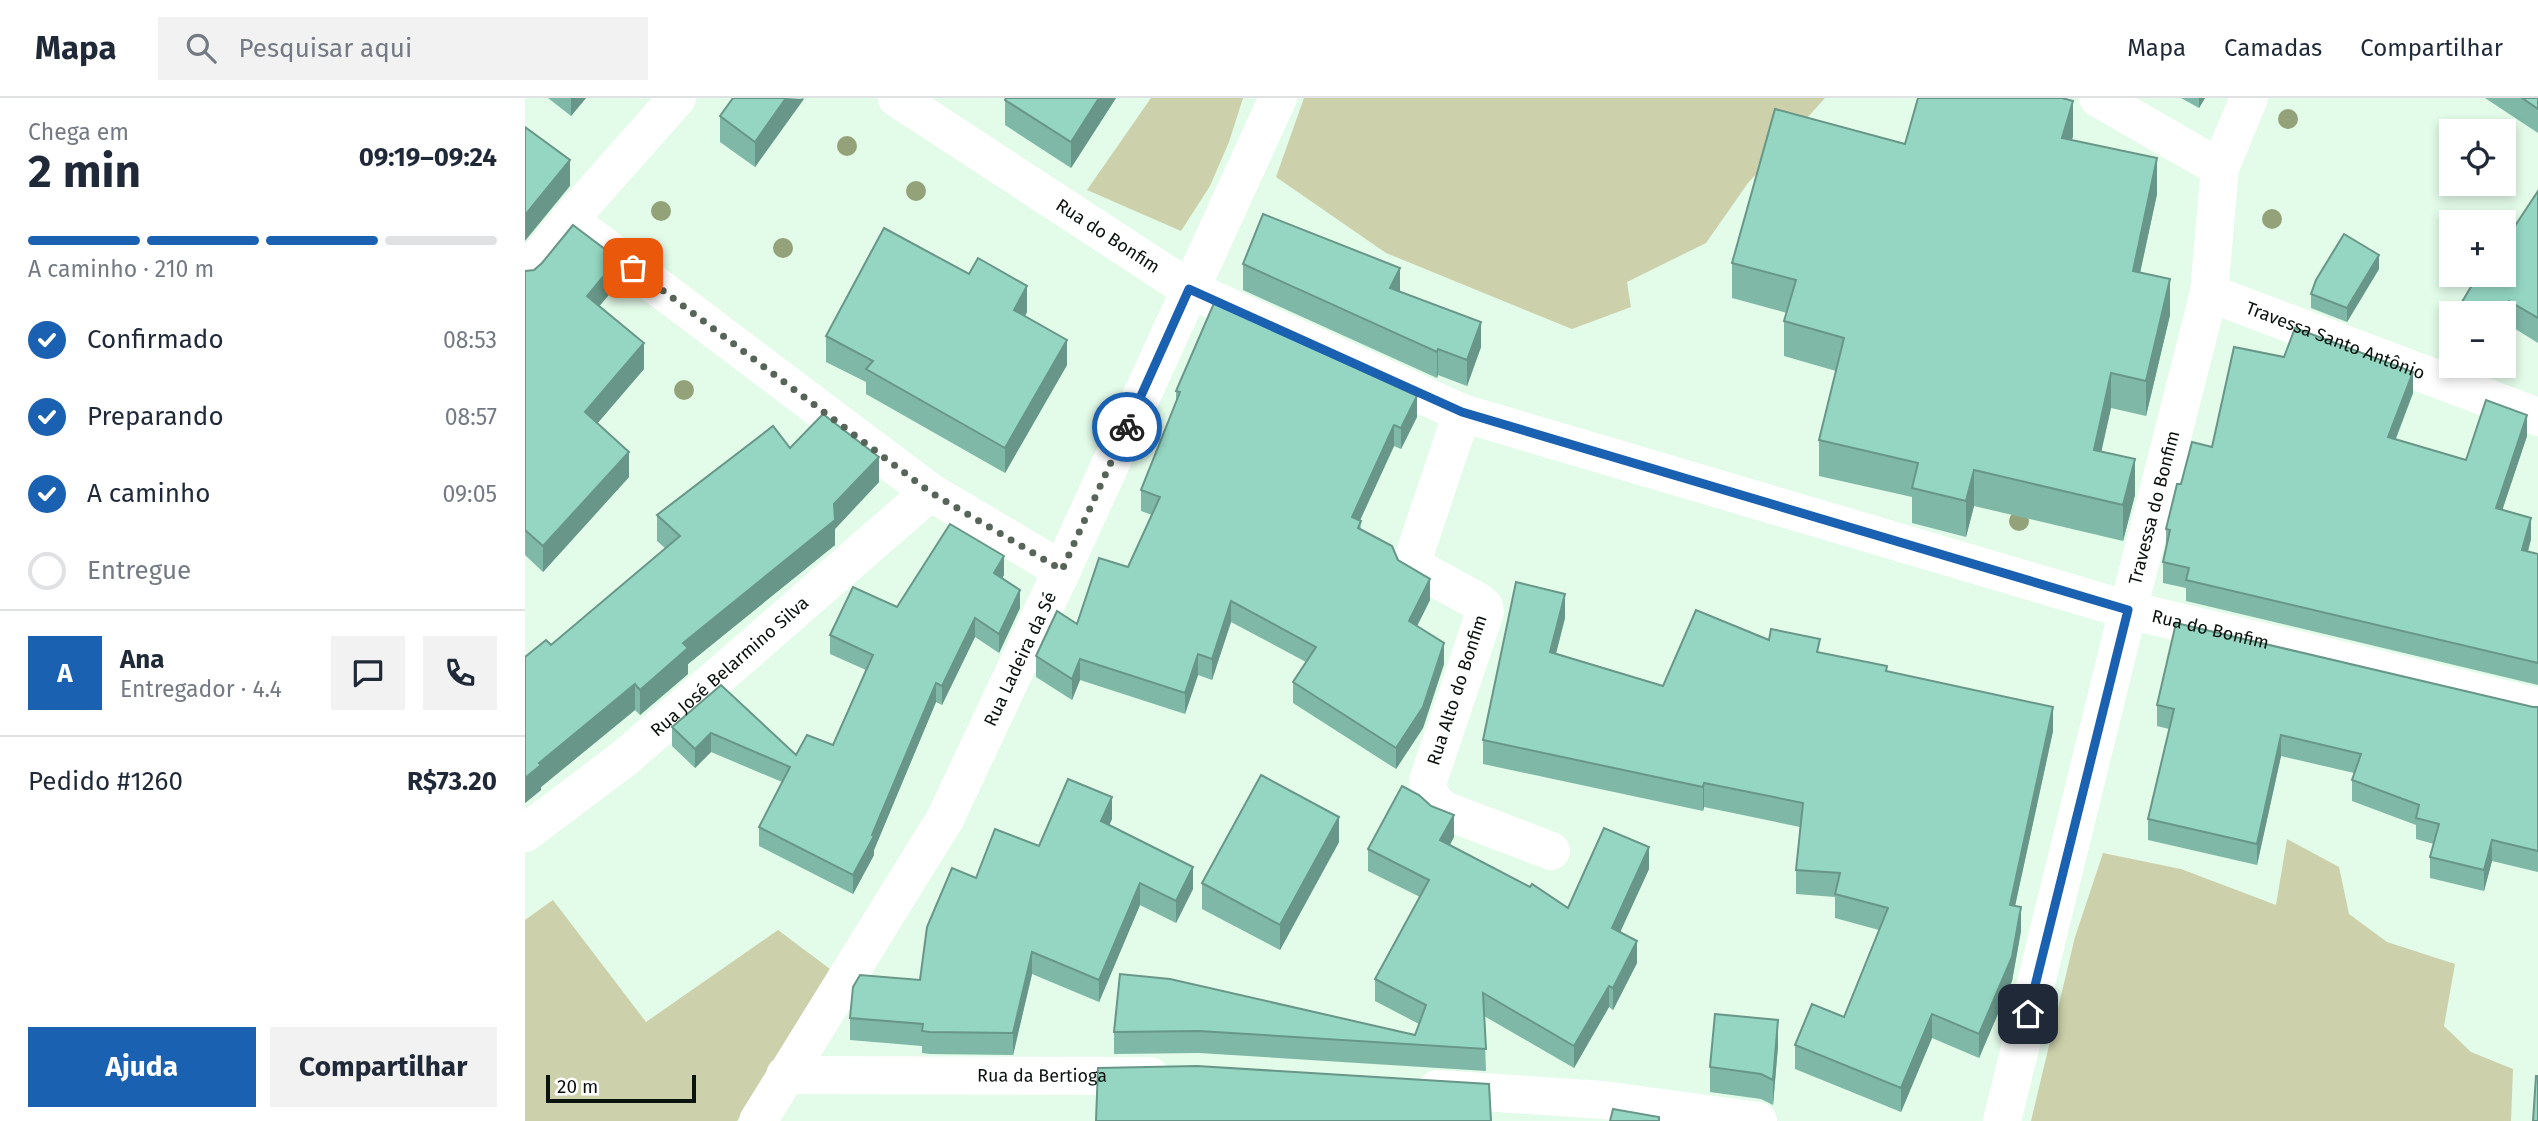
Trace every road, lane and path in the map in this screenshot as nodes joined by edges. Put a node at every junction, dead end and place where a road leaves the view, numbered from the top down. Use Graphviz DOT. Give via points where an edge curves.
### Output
graph roads {
  1 [pos="677,98"];
  2 [pos="897,98"];
  3 [pos="1278,98"];
  4 [pos="2098,98"];
  5 [pos="2249,98"];
  6 [pos="2220,168"];
  7 [pos="569,220"];
  8 [pos="525,275"];
  9 [pos="1189,289"];
  10 [pos="2209,293"];
  11 [pos="1462,412"];
  12 [pos="2538,417"];
  13 [pos="930,492"];
  14 [pos="1062,570"];
  15 [pos="2128,610"];
  16 [pos="2538,707"];
  17 [pos="525,833"];
  18 [pos="1551,851"];
  19 [pos="785,1075"];
  20 [pos="1184,1076"];
  21 [pos="1406,1087"];
  22 [pos="758,1121"];
  23 [pos="1758,1121"];
  24 [pos="2002,1121"];
  1 -- 7 [label="street"];
  2 -- 9 [label="street, Rua do Bonfim"];
  3 -- 9 [label="street, Rua Ladeira da Sé"];
  4 -- 6 [label="street"];
  5 -- 6 [label="street, Travessa do Bonfim"];
  6 -- 10 [label="street, Travessa do Bonfim"];
  7 -- 8 [label="street"];
  7 -- 13 [label="street"];
  9 -- 11 [label="street, Rua do Bonfim"];
  9 -- 14 [label="street, Rua Ladeira da Sé"];
  10 -- 12 [label="street, Travessa Santo Antônio"];
  10 -- 15 [label="street, Travessa do Bonfim"];
  11 -- 15 [label="street, Rua do Bonfim"];
  11 -- 18 [label="street, Rua Alto do Bonfim" via="1413,559 1415,567 1477,601 1485,612 1428,789 1434,803 1444,810"];
  13 -- 14 [label="street"];
  13 -- 17 [label="street, Rua José Belarmino Silva" via="626,757"];
  14 -- 19 [label="street, Rua Ladeira da Sé" via="945,819"];
  15 -- 16 [label="street, Rua do Bonfim"];
  15 -- 24 [label="street, Travessa do Bonfim"];
  19 -- 20 [label="street, Rua da Bertioga"];
  19 -- 22 [label="street, Rua Ladeira da Sé"];
  21 -- 23 [label="street" via="1604,1100"];
}
